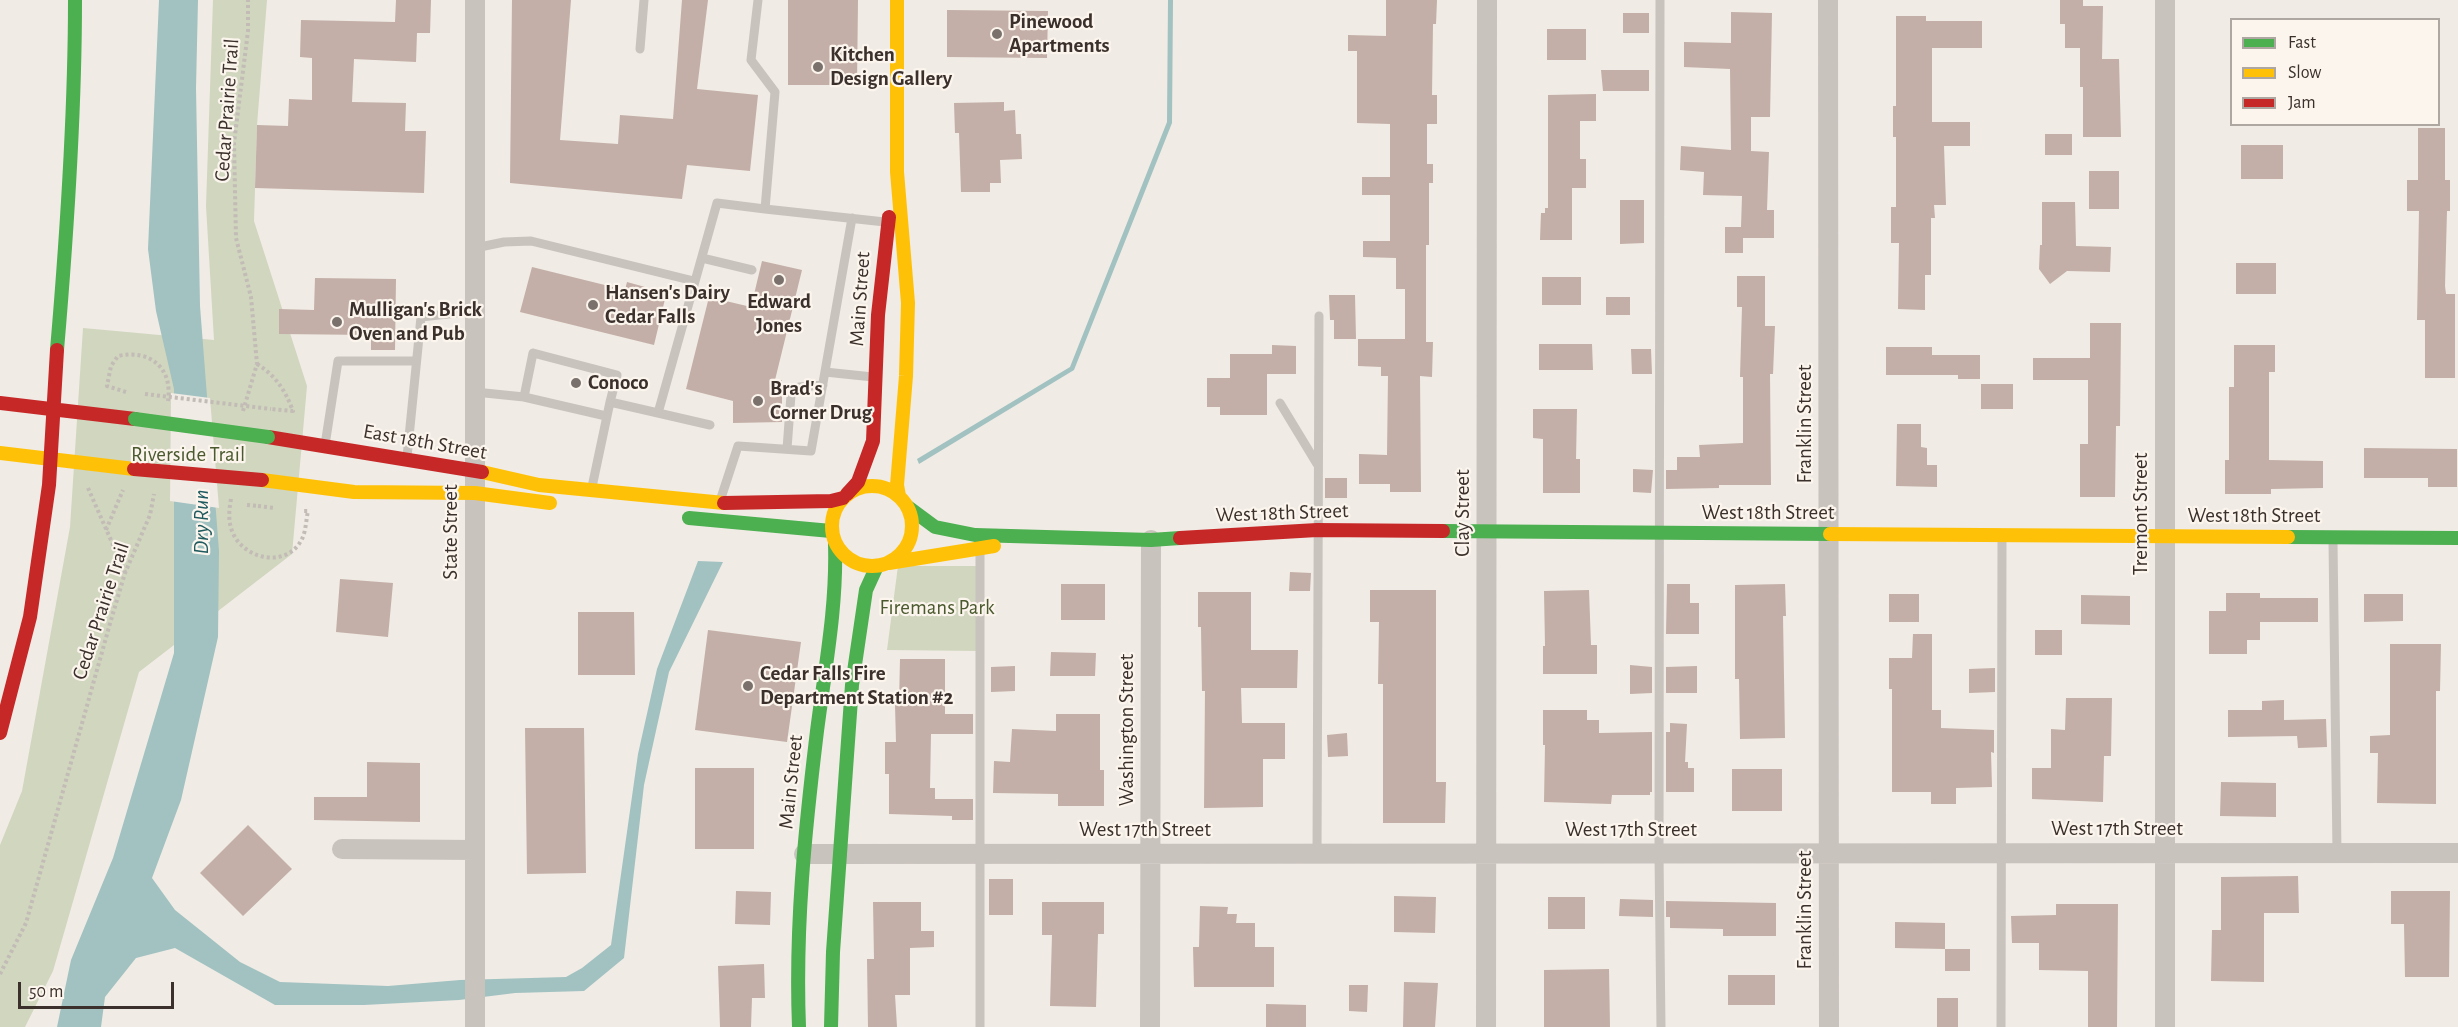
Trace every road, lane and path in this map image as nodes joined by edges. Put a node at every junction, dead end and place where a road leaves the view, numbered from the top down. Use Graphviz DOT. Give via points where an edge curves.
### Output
graph roads {
  1 [pos="75,0"];
  2 [pos="248,0"];
  3 [pos="476,0"];
  4 [pos="644,0"];
  5 [pos="758,0"];
  6 [pos="897,0"];
  7 [pos="1487,0"];
  8 [pos="1660,0"];
  9 [pos="1828,0"];
  10 [pos="2165,0"];
  11 [pos="640,49"];
  12 [pos="897,172"];
  13 [pos="765,210"];
  14 [pos="852,219"];
  15 [pos="888,223"];
  16 [pos="476,248"];
  17 [pos="702,258"];
  18 [pos="752,270"];
  19 [pos="694,281"];
  20 [pos="476,311"];
  21 [pos="1319,316"];
  22 [pos="415,361"];
  23 [pos="825,372"];
  24 [pos="876,378"];
  25 [pos="823,385"];
  26 [pos="476,392"];
  27 [pos="524,397"];
  28 [pos="610,402"];
  29 [pos="0,403"];
  30 [pos="1280,403"];
  31 [pos="53,409"];
  32 [pos="167,412"];
  33 [pos="658,413"];
  34 [pos="606,416"];
  35 [pos="710,425"];
  36 [pos="325,446"];
  37 [pos="787,449"];
  38 [pos="0,453"];
  39 [pos="50,458"];
  40 [pos="407,460"];
  41 [pos="1317,464"];
  42 [pos="476,471"];
  43 [pos="156,486"];
  44 [pos="88,488"];
  45 [pos="123,490"];
  46 [pos="591,490"];
  47 [pos="475,494"];
  48 [pos="845,496"];
  49 [pos="903,502"];
  50 [pos="719,503"];
  51 [pos="563,505"];
  52 [pos="674,517"];
  53 [pos="1317,530"];
  54 [pos="106,531"];
  55 [pos="1486,531"];
  56 [pos="1660,533"];
  57 [pos="1829,534"];
  58 [pos="2002,535"];
  59 [pos="2165,536"];
  60 [pos="2333,537"];
  61 [pos="833,538"];
  62 [pos="2458,538"];
  63 [pos="1079,540"];
  64 [pos="1151,540"];
  65 [pos="981,547"];
  66 [pos="883,565"];
  67 [pos="125,573"];
  68 [pos="0,733"];
  69 [pos="342,849"];
  70 [pos="476,850"];
  71 [pos="804,854"];
  72 [pos="841,854"];
  73 [pos="981,854"];
  74 [pos="1150,854"];
  75 [pos="1317,854"];
  76 [pos="1486,854"];
  77 [pos="1659,854"];
  78 [pos="1829,854"];
  79 [pos="2002,854"];
  80 [pos="2165,854"];
  81 [pos="2337,854"];
  82 [pos="2458,854"];
  83 [pos="0,974"];
  84 [pos="476,1027"];
  85 [pos="799,1027"];
  86 [pos="831,1027"];
  87 [pos="980,1027"];
  88 [pos="1150,1027"];
  89 [pos="1486,1027"];
  90 [pos="1661,1027"];
  91 [pos="1829,1027"];
  92 [pos="2001,1027"];
  93 [pos="2165,1027"];
  1 -- 31 [label="main road" via="69,213"];
  2 -- 32 [label="path, Cedar Prairie Trail, bridge" via="248,31 234,143 236,238 251,297 257,364 283,388 293,411 271,409 145,394 122,391 106,386 111,366 118,357 133,353 149,357 166,374 170,391"];
  3 -- 16 [label="street, State Street"];
  4 -- 11 [label="lane"];
  5 -- 13 [label="lane" via="751,60 775,92"];
  6 -- 12 [label="main road, Main Street"];
  7 -- 55 [label="street, Clay Street"];
  8 -- 56 [label="lane"];
  9 -- 57 [label="street, Franklin Street"];
  10 -- 59 [label="street, Tremont Street"];
  12 -- 15 [label="main road, Main Street"];
  12 -- 49 [label="main road, Main Street" via="908,303 897,485"];
  13 -- 14 [label="lane"];
  13 -- 17 [label="lane" via="717,203"];
  14 -- 15 [label="lane"];
  14 -- 23 [label="lane"];
  15 -- 24 [label="main road, Main Street"];
  16 -- 19 [label="lane" via="531,241"];
  16 -- 20 [label="street, State Street"];
  17 -- 18 [label="lane"];
  17 -- 19 [label="lane"];
  19 -- 33 [label="lane"];
  20 -- 22 [label="lane" via="421,317"];
  20 -- 26 [label="street, State Street"];
  21 -- 41 [label="lane"];
  22 -- 36 [label="lane" via="338,361"];
  22 -- 40 [label="lane"];
  23 -- 24 [label="lane"];
  23 -- 25 [label="lane"];
  24 -- 48 [label="main road, Main Street" via="873,441 858,482"];
  25 -- 37 [label="lane" via="799,387 791,395"];
  25 -- 37 [label="lane" via="811,451"];
  26 -- 27 [label="lane"];
  26 -- 42 [label="street, State Street"];
  27 -- 28 [label="lane" via="533,353 617,375"];
  27 -- 34 [label="lane"];
  28 -- 33 [label="lane"];
  28 -- 34 [label="lane"];
  29 -- 31 [label="main road, East 18th Street"];
  30 -- 41 [label="lane"];
  31 -- 36 [label="main road, East 18th Street, bridge"];
  31 -- 39 [label="main road"];
  33 -- 35 [label="lane"];
  34 -- 46 [label="lane"];
  36 -- 40 [label="main road, East 18th Street"];
  37 -- 50 [label="lane" via="738,446"];
  38 -- 39 [label="main road, East 18th Street"];
  39 -- 47 [label="main road, East 18th Street, bridge" via="354,492"];
  39 -- 68 [label="main road" via="50,485 30,617"];
  40 -- 42 [label="main road, East 18th Street"];
  41 -- 53 [label="lane"];
  42 -- 46 [label="main road, East 18th Street" via="539,485"];
  42 -- 47 [label="street, State Street"];
  43 -- 67 [label="path, Cedar Prairie Trail" via="150,515"];
  44 -- 54 [label="path"];
  45 -- 54 [label="path"];
  46 -- 50 [label="main road, East 18th Street"];
  47 -- 51 [label="main road, East 18th Street"];
  47 -- 70 [label="street, State Street"];
  48 -- 49 [label="main road" via="873,486 887,489"];
  48 -- 50 [label="main road, East 18th Street" via="831,501"];
  48 -- 61 [label="main road" via="832,518"];
  49 -- 63 [label="main road, West 18th Street" via="935,527 975,535"];
  49 -- 66 [label="main road" via="912,520 911,534 903,551"];
  52 -- 61 [label="main road"];
  53 -- 55 [label="main road, West 18th Street"];
  53 -- 64 [label="main road, West 18th Street"];
  53 -- 75 [label="lane"];
  54 -- 67 [label="path"];
  55 -- 56 [label="main road, West 18th Street"];
  55 -- 76 [label="street, Clay Street"];
  56 -- 57 [label="main road, West 18th Street"];
  56 -- 77 [label="lane"];
  57 -- 58 [label="main road, West 18th Street"];
  57 -- 78 [label="street, Franklin Street"];
  58 -- 59 [label="main road, West 18th Street"];
  58 -- 79 [label="lane"];
  59 -- 60 [label="main road, West 18th Street"];
  59 -- 80 [label="street, Tremont Street"];
  60 -- 62 [label="main road, West 18th Street"];
  60 -- 81 [label="lane"];
  61 -- 66 [label="main road" via="852,562"];
  61 -- 71 [label="main road, Main Street" via="837,575 834,621"];
  63 -- 64 [label="main road, West 18th Street"];
  63 -- 65 [label="main road, West 18th Street"];
  64 -- 74 [label="street, Washington Street"];
  65 -- 66 [label="main road, West 18th Street"];
  65 -- 73 [label="lane"];
  66 -- 72 [label="main road" via="866,590 852,685"];
  67 -- 83 [label="path, Cedar Prairie Trail" via="26,923"];
  69 -- 70 [label="street"];
  70 -- 84 [label="street, State Street"];
  71 -- 72 [label="street, West 17th Street"];
  71 -- 85 [label="main road, Main Street" via="797,946"];
  72 -- 73 [label="street, West 17th Street"];
  72 -- 86 [label="main road"];
  73 -- 74 [label="street, West 17th Street"];
  73 -- 87 [label="lane"];
  74 -- 75 [label="street, West 17th Street"];
  74 -- 88 [label="street, Washington Street"];
  75 -- 76 [label="street, West 17th Street"];
  76 -- 77 [label="street, West 17th Street"];
  76 -- 89 [label="street, Clay Street"];
  77 -- 78 [label="street, West 17th Street"];
  77 -- 90 [label="lane"];
  78 -- 79 [label="street, West 17th Street"];
  78 -- 91 [label="street, Franklin Street"];
  79 -- 80 [label="street, West 17th Street"];
  79 -- 92 [label="lane"];
  80 -- 81 [label="street, West 17th Street"];
  80 -- 93 [label="street, Tremont Street"];
  81 -- 82 [label="street, West 17th Street"];
}
